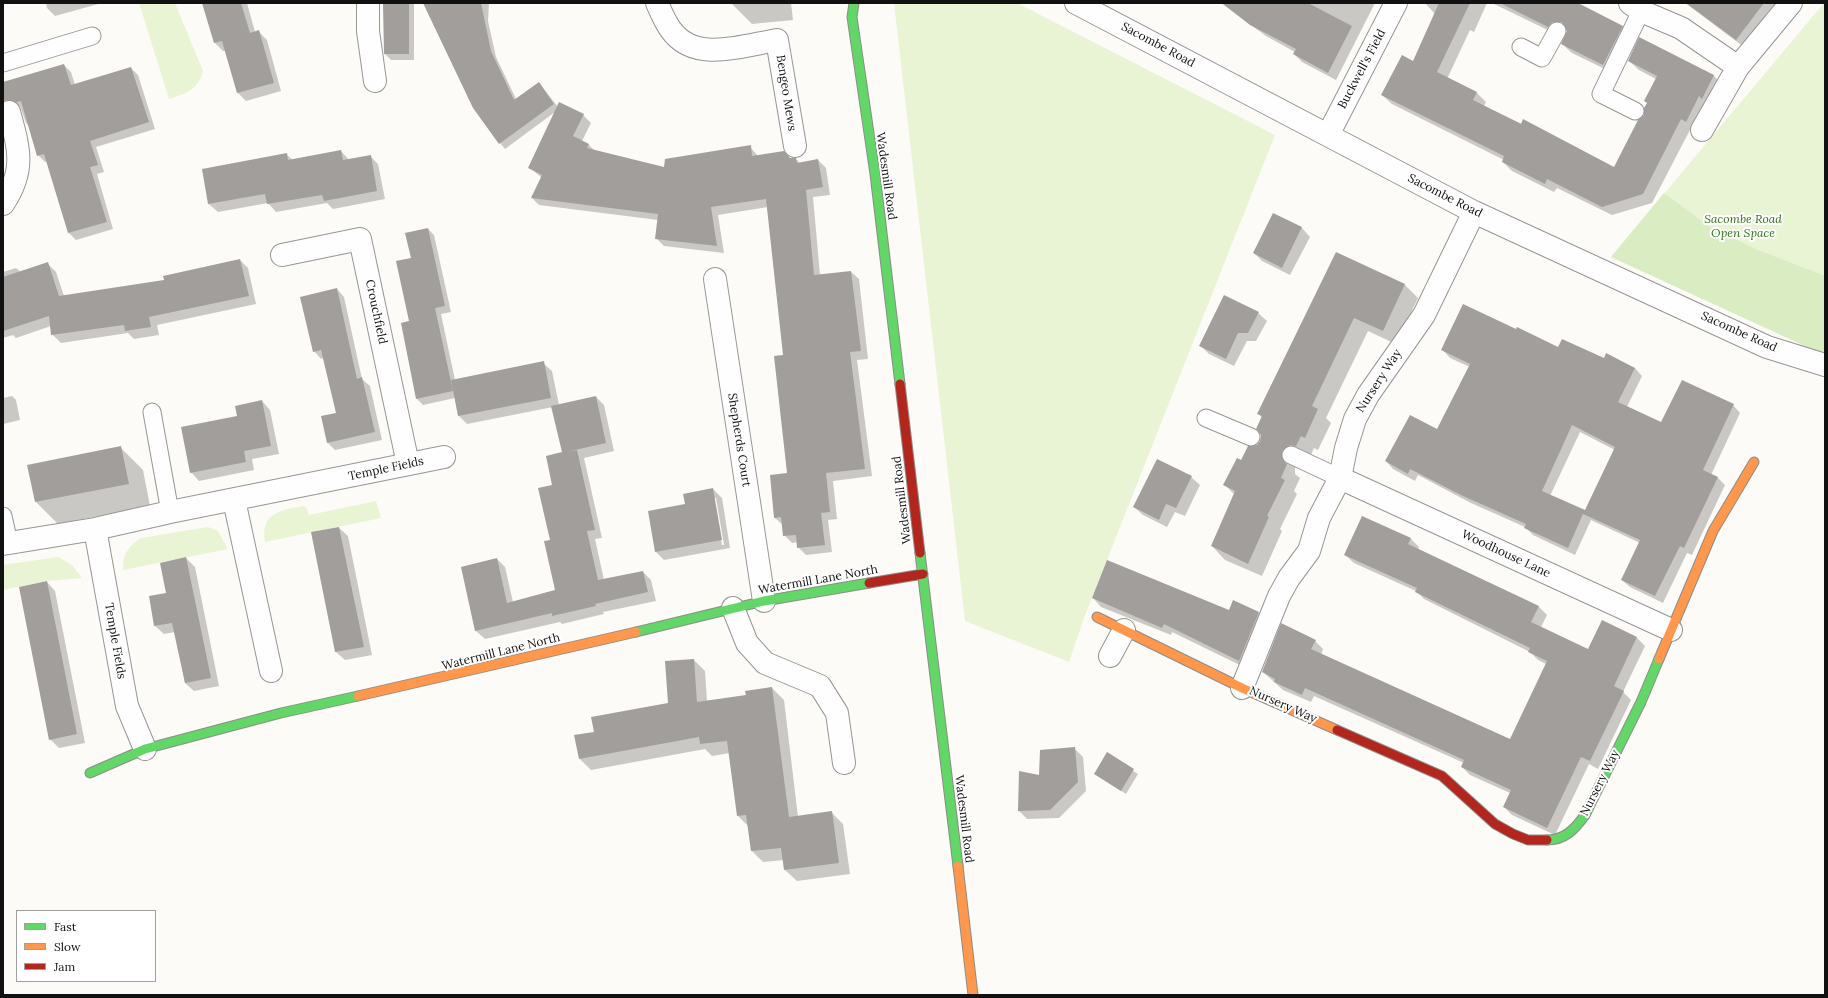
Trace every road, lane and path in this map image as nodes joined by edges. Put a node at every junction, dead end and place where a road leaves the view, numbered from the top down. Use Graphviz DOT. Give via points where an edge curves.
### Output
graph roads {
  1 [pos="368,3"];
  2 [pos="657,3"];
  3 [pos="854,3"];
  4 [pos="1076,3"];
  5 [pos="1396,3"];
  6 [pos="1791,3"];
  7 [pos="1636,7"];
  8 [pos="1557,31"];
  9 [pos="92,36"];
  10 [pos="1521,47"];
  11 [pos="3,63"];
  12 [pos="1738,67"];
  13 [pos="375,81"];
  14 [pos="1635,111"];
  15 [pos="9,112"];
  16 [pos="1702,130"];
  17 [pos="1328,135"];
  18 [pos="795,146"];
  19 [pos="3,204"];
  20 [pos="1474,212"];
  21 [pos="282,255"];
  22 [pos="715,279"];
  23 [pos="1825,365"];
  24 [pos="152,412"];
  25 [pos="1206,418"];
  26 [pos="1251,437"];
  27 [pos="1291,455"];
  28 [pos="444,457"];
  29 [pos="1754,462"];
  30 [pos="408,464"];
  31 [pos="1340,478"];
  32 [pos="234,500"];
  33 [pos="170,512"];
  34 [pos="3,516"];
  35 [pos="95,529"];
  36 [pos="6,544"];
  37 [pos="923,574"];
  38 [pos="764,601"];
  39 [pos="733,608"];
  40 [pos="1097,617"];
  41 [pos="1124,630"];
  42 [pos="1671,630"];
  43 [pos="1110,656"];
  44 [pos="271,672"];
  45 [pos="1242,688"];
  46 [pos="145,749"];
  47 [pos="844,763"];
  48 [pos="90,773"];
  49 [pos="972,995"];
  1 -- 13 [label="street" via="368,31"];
  2 -- 18 [label="street, Bengeo Mews" via="672,31 681,40 697,48 714,50 777,40"];
  3 -- 37 [label="street, Wadesmill Road" via="852,17 875,174"];
  4 -- 17 [label="street, Sacombe Road"];
  5 -- 17 [label="street, Buckwell's Field"];
  6 -- 12 [label="street"];
  7 -- 12 [label="street" via="1680,28"];
  7 -- 14 [label="lane" via="1601,94"];
  8 -- 10 [label="lane" via="1542,58"];
  9 -- 11 [label="lane"];
  12 -- 16 [label="street"];
  15 -- 19 [label="street" via="19,147 19,169"];
  17 -- 20 [label="street, Sacombe Road"];
  20 -- 23 [label="street, Sacombe Road" via="1767,346"];
  20 -- 31 [label="street, Nursery Way" via="1424,315 1368,395 1355,419"];
  21 -- 30 [label="street, Crouchfield" via="360,239"];
  22 -- 38 [label="street, Shepherds Court"];
  24 -- 33 [label="lane"];
  25 -- 26 [label="lane"];
  27 -- 31 [label="lane"];
  28 -- 30 [label="street, Temple Fields"];
  29 -- 42 [label="street, Nursery Way" via="1713,531"];
  30 -- 32 [label="street, Temple Fields"];
  31 -- 42 [label="street, Woodhouse Lane"];
  31 -- 45 [label="street, Nursery Way" via="1319,518 1309,551 1279,596"];
  32 -- 33 [label="street, Temple Fields"];
  32 -- 44 [label="street"];
  33 -- 35 [label="street, Temple Fields"];
  34 -- 36 [label="lane"];
  35 -- 36 [label="street, Temple Fields"];
  35 -- 46 [label="street, Temple Fields" via="127,706"];
  37 -- 38 [label="street, Watermill Lane North"];
  37 -- 49 [label="street, Wadesmill Road"];
  38 -- 39 [label="street, Watermill Lane North"];
  39 -- 46 [label="street, Watermill Lane North" via="435,680 281,712"];
  39 -- 47 [label="street" via="747,643 765,663 820,686 837,713"];
  40 -- 41 [label="street, Nursery Way"];
  41 -- 43 [label="street"];
  41 -- 45 [label="street, Nursery Way"];
  42 -- 45 [label="street, Nursery Way" via="1641,702 1585,815 1576,828 1565,836 1553,840 1528,840 1512,834 1495,824 1442,776"];
  46 -- 48 [label="street, Watermill Lane North"];
}
